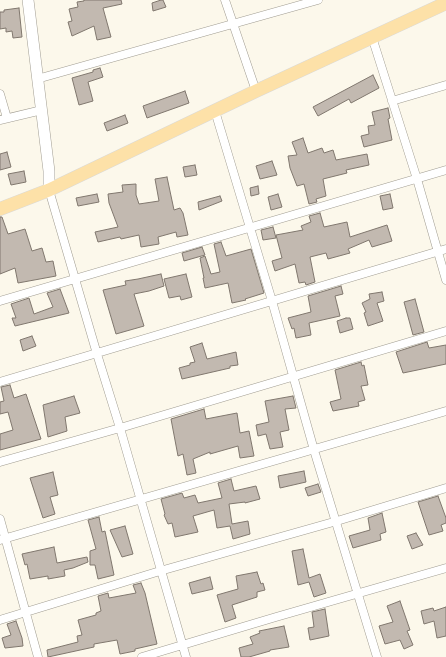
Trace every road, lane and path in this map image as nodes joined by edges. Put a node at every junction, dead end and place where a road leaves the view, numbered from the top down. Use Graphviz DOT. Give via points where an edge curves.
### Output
graph roads {
  1 [pos="28,0"];
  2 [pos="225,0"];
  3 [pos="318,0"];
  4 [pos="446,3"];
  5 [pos="232,23"];
  6 [pos="372,37"];
  7 [pos="38,79"];
  8 [pos="446,84"];
  9 [pos="256,91"];
  10 [pos="0,94"];
  11 [pos="392,101"];
  12 [pos="42,110"];
  13 [pos="215,111"];
  14 [pos="4,119"];
  15 [pos="446,170"];
  16 [pos="417,179"];
  17 [pos="49,190"];
  18 [pos="0,209"];
  19 [pos="250,228"];
  20 [pos="442,250"];
  21 [pos="75,280"];
  22 [pos="446,280"];
  23 [pos="0,301"];
  24 [pos="272,301"];
  25 [pos="446,331"];
  26 [pos="96,354"];
  27 [pos="293,377"];
  28 [pos="0,382"];
  29 [pos="446,411"];
  30 [pos="120,428"];
  31 [pos="314,450"];
  32 [pos="0,462"];
  33 [pos="446,488"];
  34 [pos="140,499"];
  35 [pos="0,519"];
  36 [pos="337,521"];
  37 [pos="3,540"];
  38 [pos="446,568"];
  39 [pos="160,571"];
  40 [pos="359,594"];
  41 [pos="26,613"];
  42 [pos="0,620"];
  43 [pos="182,645"];
  44 [pos="38,657"];
  45 [pos="142,657"];
  46 [pos="186,657"];
  47 [pos="377,657"];
  1 -- 7 [label="street"];
  2 -- 5 [label="street"];
  3 -- 5 [label="street"];
  4 -- 6 [label="main road"];
  5 -- 7 [label="street"];
  5 -- 9 [label="street"];
  6 -- 9 [label="main road"];
  6 -- 11 [label="street"];
  7 -- 12 [label="street"];
  8 -- 11 [label="street"];
  9 -- 13 [label="main road"];
  10 -- 14 [label="street"];
  11 -- 16 [label="street"];
  12 -- 14 [label="street"];
  12 -- 17 [label="street"];
  13 -- 17 [label="main road"];
  13 -- 19 [label="street"];
  15 -- 16 [label="street"];
  16 -- 19 [label="street"];
  16 -- 20 [label="street"];
  17 -- 18 [label="main road"];
  17 -- 21 [label="street"];
  19 -- 21 [label="street"];
  19 -- 24 [label="street"];
  20 -- 22 [label="street"];
  20 -- 24 [label="street"];
  21 -- 23 [label="street"];
  21 -- 26 [label="street"];
  24 -- 26 [label="street"];
  24 -- 27 [label="street"];
  25 -- 27 [label="street"];
  26 -- 28 [label="street"];
  26 -- 30 [label="street"];
  27 -- 30 [label="street"];
  27 -- 31 [label="street"];
  29 -- 31 [label="street"];
  30 -- 32 [label="street"];
  30 -- 34 [label="street"];
  31 -- 34 [label="street"];
  31 -- 36 [label="street"];
  33 -- 36 [label="street"];
  34 -- 37 [label="street"];
  34 -- 39 [label="street"];
  35 -- 37 [label="street"];
  36 -- 39 [label="street"];
  36 -- 40 [label="street"];
  37 -- 41 [label="street"];
  38 -- 40 [label="street"];
  39 -- 41 [label="street"];
  39 -- 43 [label="street"];
  40 -- 43 [label="street"];
  40 -- 47 [label="street"];
  41 -- 42 [label="street"];
  41 -- 44 [label="street"];
  43 -- 45 [label="street"];
  43 -- 46 [label="street"];
}
